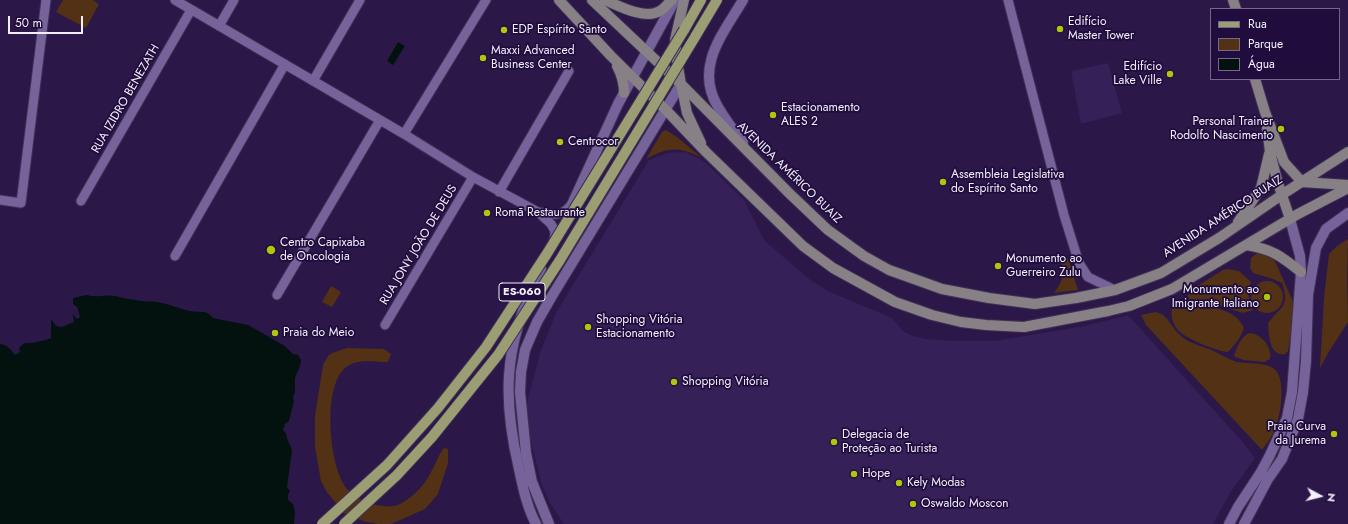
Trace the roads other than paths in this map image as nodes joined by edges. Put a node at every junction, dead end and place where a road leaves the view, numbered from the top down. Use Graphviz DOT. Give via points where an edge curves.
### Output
graph roads {
  1 [pos="46,0"];
  2 [pos="175,0"];
  3 [pos="234,0"];
  4 [pos="360,0"];
  5 [pos="486,0"];
  6 [pos="559,0"];
  7 [pos="592,0"];
  8 [pos="605,0"];
  9 [pos="674,0"];
  10 [pos="684,0"];
  11 [pos="701,0"];
  12 [pos="716,0"];
  13 [pos="743,0"];
  14 [pos="1008,0"];
  15 [pos="191,10"];
  16 [pos="219,26"];
  17 [pos="647,53"];
  18 [pos="611,56"];
  19 [pos="285,64"];
  20 [pos="569,71"];
  21 [pos="633,78"];
  22 [pos="1255,80"];
  23 [pos="313,81"];
  24 [pos="680,84"];
  25 [pos="624,93"];
  26 [pos="666,110"];
  27 [pos="1265,112"];
  28 [pos="380,120"];
  29 [pos="404,134"];
  30 [pos="706,152"];
  31 [pos="1270,152"];
  32 [pos="1348,152"];
  33 [pos="754,159"];
  34 [pos="473,177"];
  35 [pos="1302,182"];
  36 [pos="1348,185"];
  37 [pos="1348,188"];
  38 [pos="499,192"];
  39 [pos="1282,195"];
  40 [pos="0,200"];
  41 [pos="80,201"];
  42 [pos="572,204"];
  43 [pos="538,212"];
  44 [pos="1348,213"];
  45 [pos="1290,219"];
  46 [pos="1235,227"];
  47 [pos="554,243"];
  48 [pos="1246,245"];
  49 [pos="175,256"];
  50 [pos="1301,272"];
  51 [pos="1115,290"];
  52 [pos="277,295"];
  53 [pos="385,325"];
  54 [pos="322,524"];
  55 [pos="344,524"];
  56 [pos="536,524"];
  57 [pos="549,524"];
  58 [pos="1229,524"];
  59 [pos="1244,524"];
  1 -- 40 [label="street" via="21,203"];
  2 -- 15 [label="street"];
  3 -- 16 [label="street"];
  4 -- 23 [label="street"];
  5 -- 29 [label="street"];
  6 -- 18 [label="main road"];
  7 -- 17 [label="main road, AVENIDA AMÉRICO BUAIZ"];
  8 -- 9 [label="main road" via="637,13 649,14 660,12"];
  9 -- 17 [label="street"];
  10 -- 24 [label="main road" via="675,40"];
  11 -- 54 [label="main road, ES-060, bridge" via="548,252 486,347 438,408 386,465"];
  12 -- 55 [label="main road, ES-060, bridge" via="560,260 498,355 397,475"];
  13 -- 33 [label="street" via="713,51 709,65 710,90"];
  14 -- 51 [label="street" via="1079,263 1088,277"];
  15 -- 16 [label="street"];
  15 -- 41 [label="street, RUA IZIDRO BENEZATH"];
  16 -- 19 [label="street"];
  17 -- 21 [label="street"];
  17 -- 24 [label="main road, AVENIDA AMÉRICO BUAIZ"];
  18 -- 21 [label="main road"];
  18 -- 25 [label="main road" via="622,76"];
  19 -- 23 [label="street"];
  19 -- 49 [label="street"];
  20 -- 38 [label="street"];
  21 -- 25 [label="street"];
  21 -- 26 [label="main road"];
  22 -- 27 [label="main road"];
  23 -- 28 [label="street"];
  24 -- 26 [label="street"];
  24 -- 30 [label="main road" via="687,113"];
  24 -- 33 [label="main road, AVENIDA AMÉRICO BUAIZ"];
  25 -- 42 [label="street"];
  26 -- 30 [label="main road"];
  26 -- 57 [label="street" via="548,302 526,350 520,392 526,453 532,482"];
  27 -- 31 [label="main road"];
  27 -- 35 [label="main road" via="1284,162"];
  28 -- 29 [label="street"];
  28 -- 52 [label="street"];
  29 -- 34 [label="street"];
  30 -- 48 [label="main road" via="803,246 833,268 895,302 961,322 986,326 1024,327 1129,306 1172,289"];
  31 -- 39 [label="main road"];
  31 -- 46 [label="main road" via="1261,188"];
  32 -- 35 [label="main road, AVENIDA AMÉRICO BUAIZ"];
  33 -- 51 [label="main road, AVENIDA AMÉRICO BUAIZ" via="828,230 864,256 889,270 942,289 1035,304"];
  34 -- 38 [label="street"];
  34 -- 53 [label="street, RUA JONY JOÃO DE DEUS"];
  35 -- 36 [label="main road"];
  35 -- 39 [label="main road, AVENIDA AMÉRICO BUAIZ"];
  37 -- 45 [label="main road"];
  38 -- 43 [label="street"];
  39 -- 45 [label="main road"];
  39 -- 46 [label="main road, AVENIDA AMÉRICO BUAIZ"];
  42 -- 43 [label="street" via="566,212 558,215"];
  42 -- 47 [label="street"];
  43 -- 47 [label="street" via="555,231"];
  44 -- 59 [label="street" via="1326,229 1316,248 1308,295 1306,361 1298,419 1282,460 1268,479"];
  45 -- 48 [label="main road"];
  45 -- 50 [label="street" via="1300,256"];
  46 -- 51 [label="main road, AVENIDA AMÉRICO BUAIZ" via="1161,273"];
  47 -- 56 [label="street" via="528,295 511,355 509,376 510,416 516,457 527,504"];
  48 -- 50 [label="main road" via="1275,253"];
  50 -- 58 [label="street" via="1292,392 1287,418 1261,472"];
}
